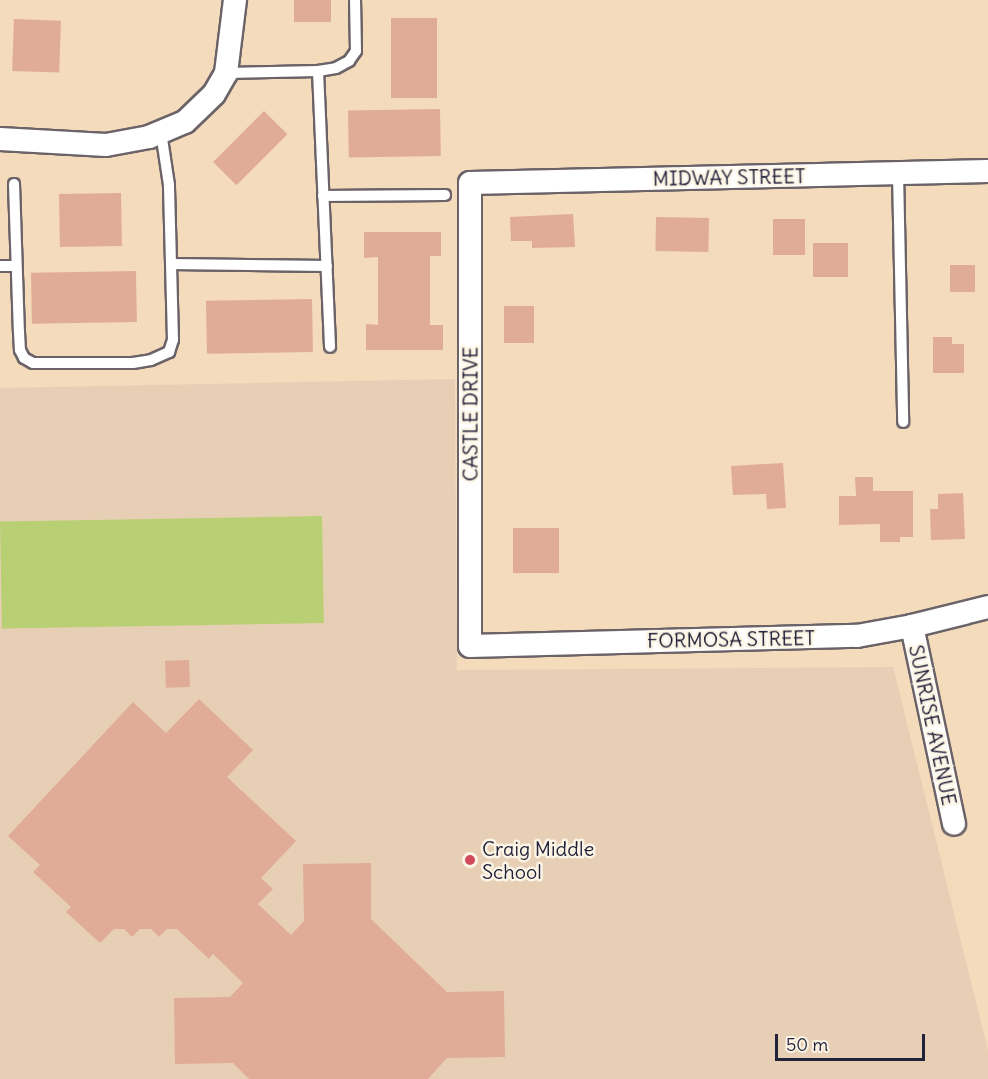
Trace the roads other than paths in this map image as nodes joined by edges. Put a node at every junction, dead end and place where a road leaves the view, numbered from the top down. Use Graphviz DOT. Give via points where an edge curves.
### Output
graph roads {
  1 [pos="235,0"];
  2 [pos="355,0"];
  3 [pos="318,71"];
  4 [pos="226,73"];
  5 [pos="161,132"];
  6 [pos="0,138"];
  7 [pos="988,171"];
  8 [pos="898,173"];
  9 [pos="470,183"];
  10 [pos="14,184"];
  11 [pos="445,195"];
  12 [pos="323,196"];
  13 [pos="171,264"];
  14 [pos="0,266"];
  15 [pos="16,266"];
  16 [pos="327,266"];
  17 [pos="330,347"];
  18 [pos="903,422"];
  19 [pos="988,607"];
  20 [pos="912,626"];
  21 [pos="470,646"];
  22 [pos="954,824"];
  1 -- 4 [label="street"];
  2 -- 3 [label="lane" via="356,51 349,61"];
  3 -- 4 [label="lane"];
  3 -- 12 [label="lane"];
  4 -- 5 [label="street" via="214,94 185,122"];
  5 -- 6 [label="street" via="106,146"];
  5 -- 13 [label="lane" via="169,185"];
  7 -- 8 [label="street, MIDWAY STREET"];
  8 -- 9 [label="street, MIDWAY STREET"];
  8 -- 18 [label="lane"];
  9 -- 21 [label="street, CASTLE DRIVE"];
  10 -- 15 [label="lane"];
  11 -- 12 [label="lane"];
  12 -- 16 [label="lane"];
  13 -- 15 [label="lane" via="173,340 169,352 133,363 33,363 24,358 20,350"];
  13 -- 16 [label="lane"];
  14 -- 15 [label="lane"];
  16 -- 17 [label="lane"];
  19 -- 20 [label="street, FORMOSA STREET"];
  20 -- 21 [label="street, FORMOSA STREET" via="857,636"];
  20 -- 22 [label="street, SUNRISE AVENUE"];
}
